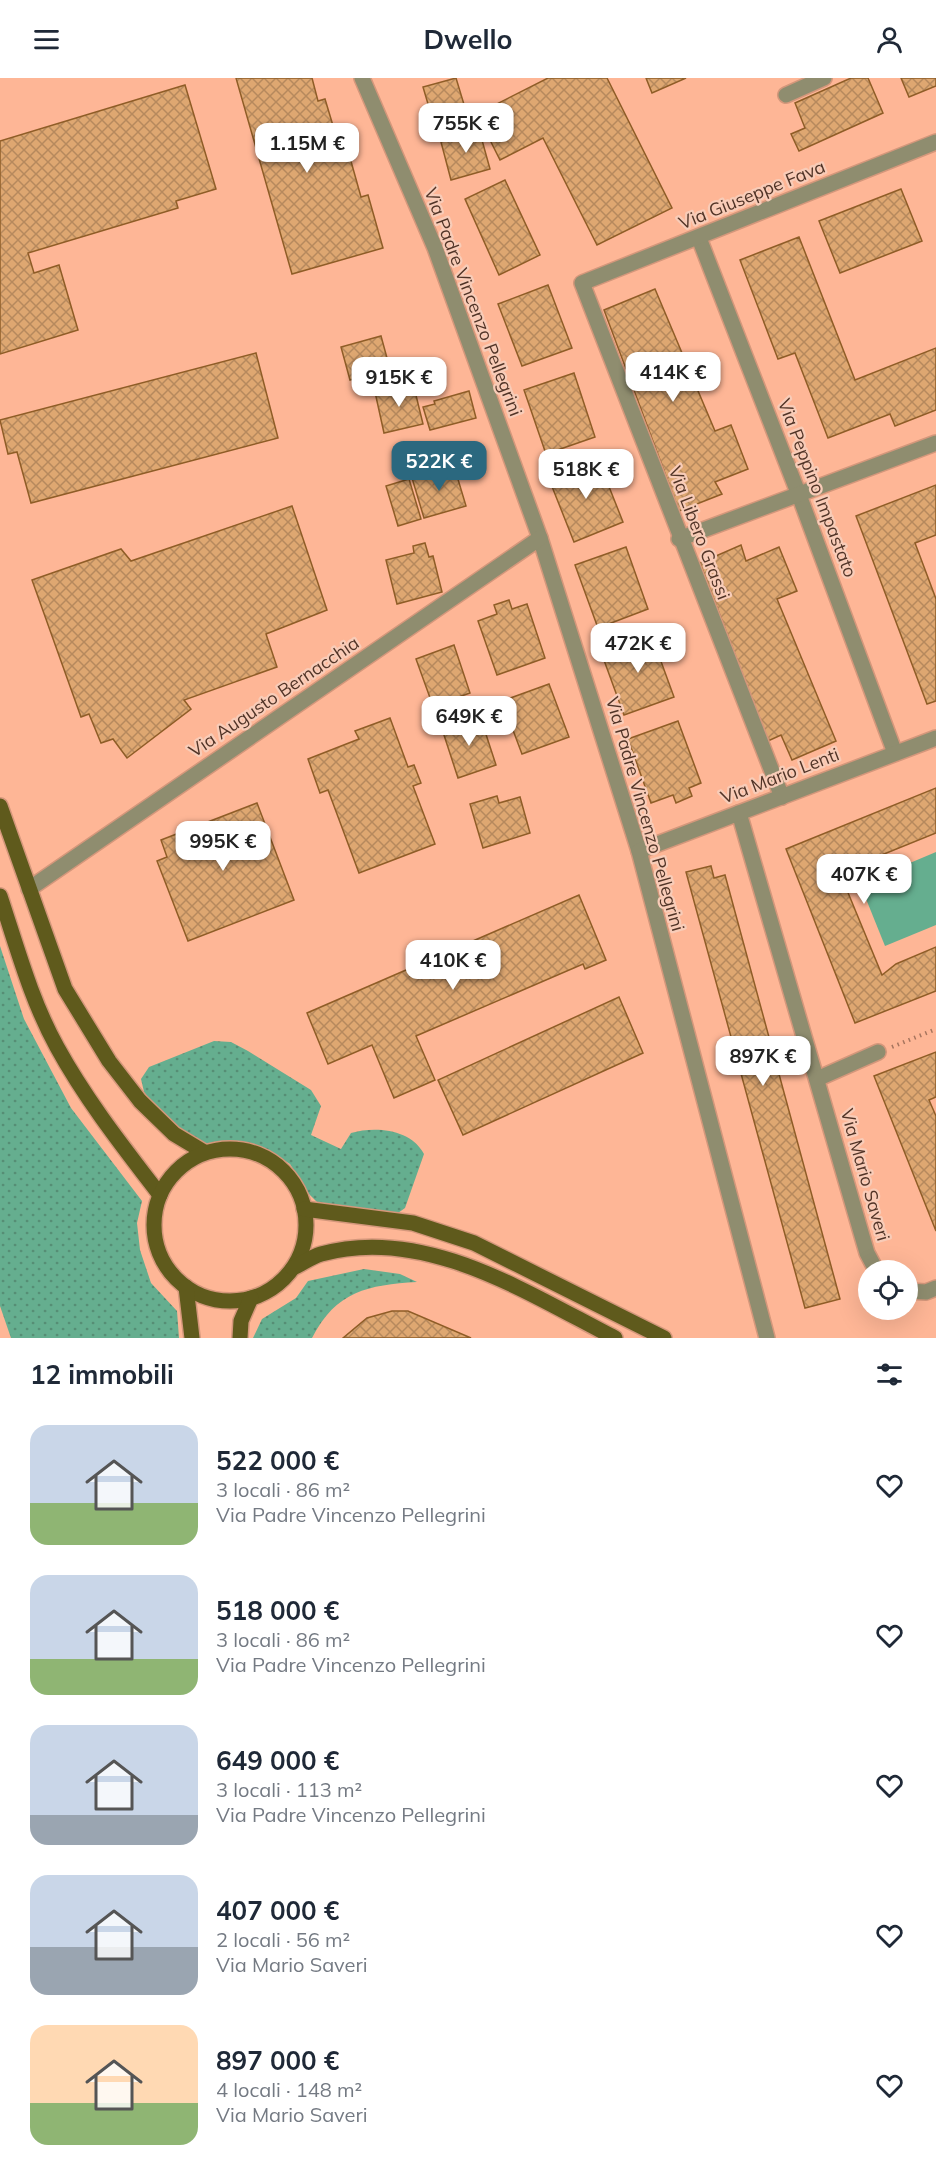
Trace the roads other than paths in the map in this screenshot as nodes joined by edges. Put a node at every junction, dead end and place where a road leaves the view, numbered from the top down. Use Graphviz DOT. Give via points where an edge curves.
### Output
graph roads {
  1 [pos="362,78"];
  2 [pos="824,78"];
  3 [pos="786,95"];
  4 [pos="936,142"];
  5 [pos="699,238"];
  6 [pos="582,283"];
  7 [pos="936,443"];
  8 [pos="799,495"];
  9 [pos="540,538"];
  10 [pos="680,539"];
  11 [pos="936,738"];
  12 [pos="895,753"];
  13 [pos="782,797"];
  14 [pos="0,806"];
  15 [pos="739,813"];
  16 [pos="639,851"];
  17 [pos="29,889"];
  18 [pos="0,897"];
  19 [pos="878,1052"];
  20 [pos="816,1079"];
  21 [pos="204,1152"];
  22 [pos="160,1195"];
  23 [pos="304,1209"];
  24 [pos="871,1260"];
  25 [pos="292,1268"];
  26 [pos="186,1287"];
  27 [pos="936,1288"];
  28 [pos="918,1292"];
  29 [pos="251,1298"];
  30 [pos="192,1338"];
  31 [pos="240,1338"];
  32 [pos="615,1338"];
  33 [pos="664,1338"];
  34 [pos="766,1338"];
  1 -- 9 [label="street, Via Padre Vincenzo Pellegrini" via="435,248"];
  2 -- 3 [label="street"];
  4 -- 5 [label="street, Via Giuseppe Fava"];
  5 -- 6 [label="street, Via Giuseppe Fava"];
  5 -- 8 [label="street, Via Peppino Impastato"];
  6 -- 10 [label="street, Via Libero Grassi"];
  7 -- 8 [label="street"];
  8 -- 10 [label="street"];
  8 -- 12 [label="street, Via Peppino Impastato"];
  9 -- 16 [label="street, Via Padre Vincenzo Pellegrini"];
  9 -- 17 [label="street, Via Augusto Bernacchia"];
  10 -- 13 [label="street, Via Libero Grassi"];
  11 -- 12 [label="street, Via Mario Lenti"];
  12 -- 13 [label="street, Via Mario Lenti"];
  13 -- 15 [label="street, Via Mario Lenti"];
  14 -- 17 [label="main road"];
  15 -- 16 [label="street, Via Mario Lenti"];
  15 -- 20 [label="street, Via Mario Saveri"];
  16 -- 34 [label="street, Via Padre Vincenzo Pellegrini"];
  17 -- 21 [label="main road" via="65,989 109,1061 140,1101 174,1134"];
  18 -- 22 [label="main road" via="33,996 57,1047"];
  19 -- 20 [label="street"];
  20 -- 24 [label="street, Via Mario Saveri"];
  21 -- 22 [label="main road" via="178,1169"];
  21 -- 23 [label="main road" via="230,1148 256,1153 278,1165 295,1184"];
  22 -- 26 [label="main road" via="154,1220 156,1246 168,1269"];
  23 -- 25 [label="main road" via="305,1240"];
  23 -- 33 [label="main road" via="413,1222 474,1243"];
  25 -- 29 [label="main road" via="274,1287"];
  25 -- 32 [label="main road" via="319,1255 354,1247 443,1258 481,1271"];
  26 -- 29 [label="main road" via="217,1300"];
  26 -- 30 [label="main road"];
  27 -- 28 [label="street"];
  29 -- 31 [label="main road" via="241,1321"];
}
